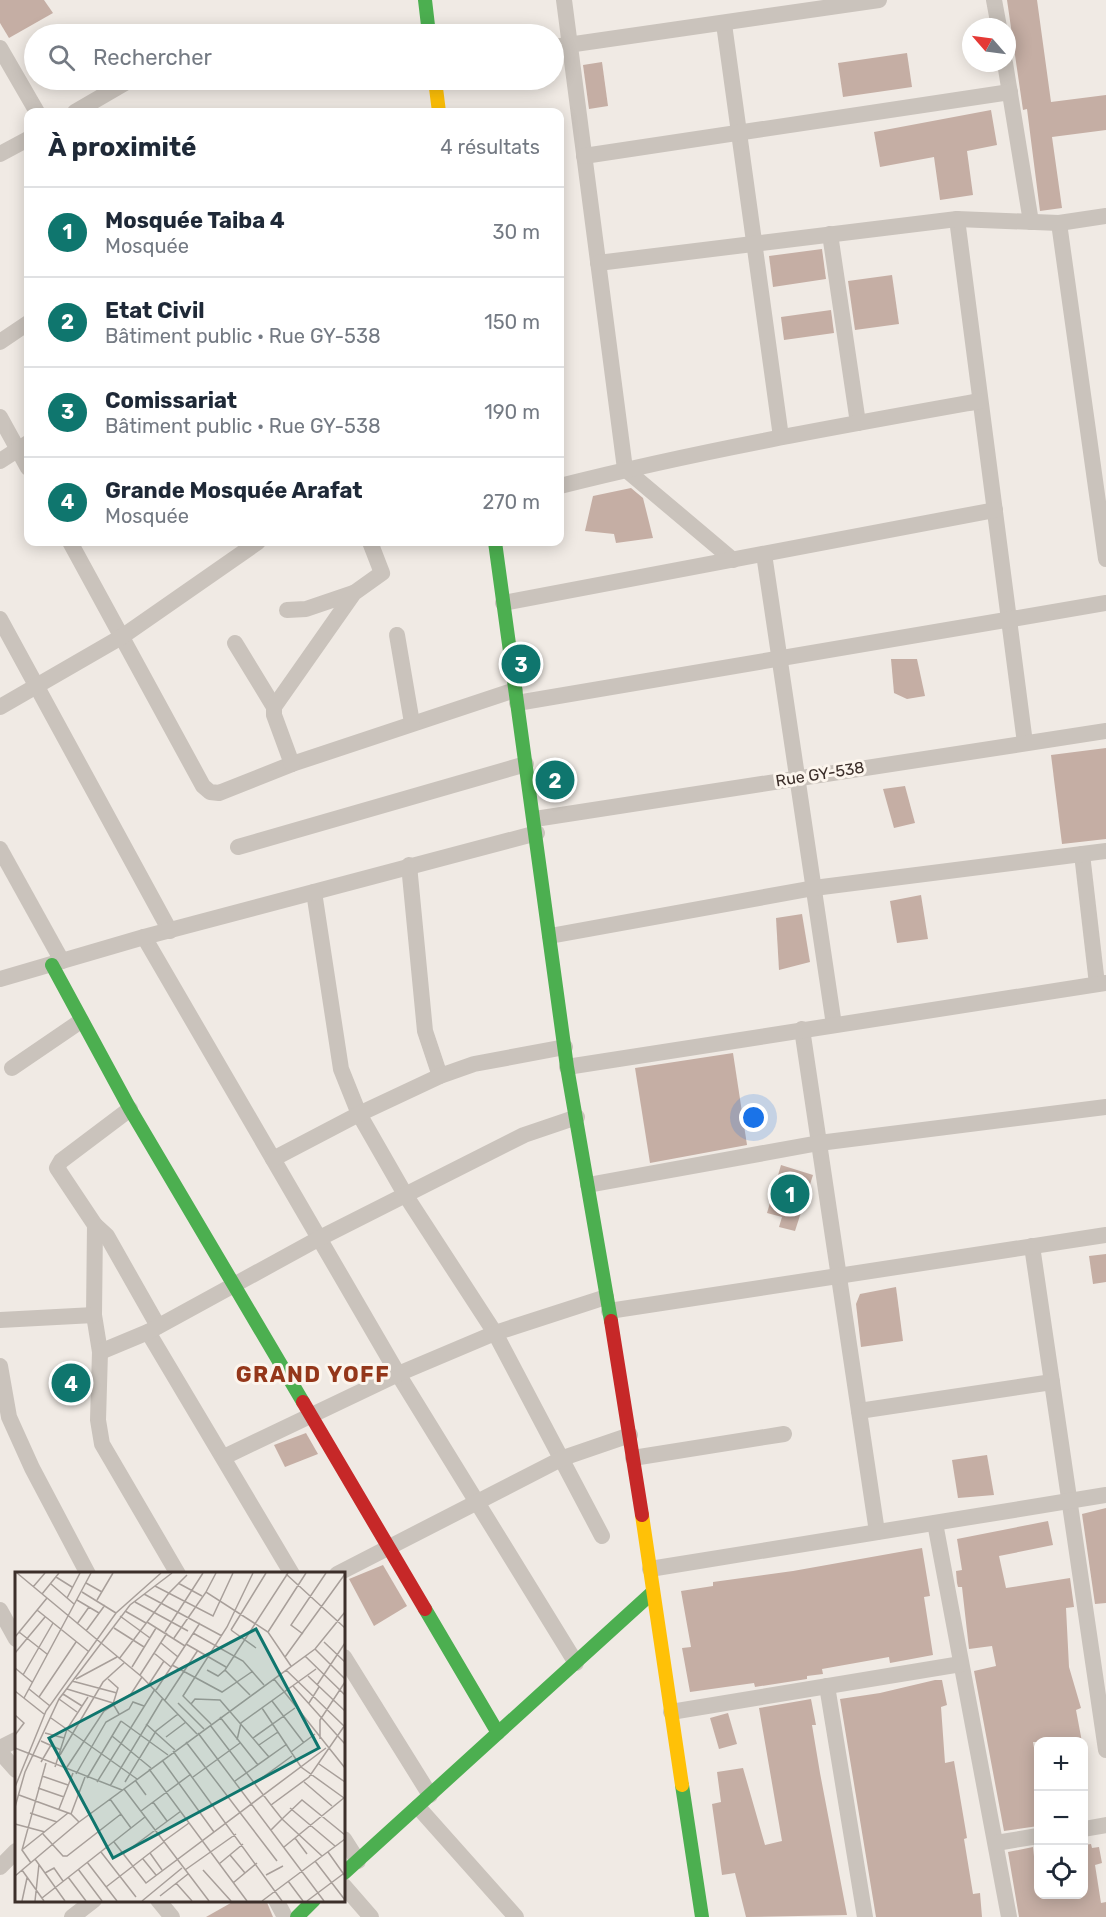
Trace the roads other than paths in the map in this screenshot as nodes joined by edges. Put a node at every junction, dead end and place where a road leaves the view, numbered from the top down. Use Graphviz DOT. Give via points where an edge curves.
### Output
graph roads {
  1 [pos="425,0"];
  2 [pos="564,0"];
  3 [pos="879,0"];
  4 [pos="994,0"];
  5 [pos="997,18"];
  6 [pos="428,24"];
  7 [pos="563,24"];
  8 [pos="724,24"];
  9 [pos="564,46"];
  10 [pos="0,48"];
  11 [pos="564,56"];
  12 [pos="1007,72"];
  13 [pos="24,90"];
  14 [pos="24,90"];
  15 [pos="113,90"];
  16 [pos="436,90"];
  17 [pos="1010,92"];
  18 [pos="35,108"];
  19 [pos="82,108"];
  20 [pos="438,108"];
  21 [pos="741,131"];
  22 [pos="24,141"];
  23 [pos="0,154"];
  24 [pos="584,156"];
  25 [pos="1106,216"];
  26 [pos="957,219"];
  27 [pos="1031,222"];
  28 [pos="1059,223"];
  29 [pos="830,234"];
  30 [pos="756,243"];
  31 [pos="598,263"];
  32 [pos="24,326"];
  33 [pos="0,342"];
  34 [pos="980,400"];
  35 [pos="0,417"];
  36 [pos="858,423"];
  37 [pos="781,437"];
  38 [pos="23,446"];
  39 [pos="0,461"];
  40 [pos="625,470"];
  41 [pos="564,485"];
  42 [pos="995,510"];
  43 [pos="72,546"];
  44 [pos="252,546"];
  45 [pos="372,546"];
  46 [pos="496,546"];
  47 [pos="764,554"];
  48 [pos="1106,559"];
  49 [pos="733,560"];
  50 [pos="354,592"];
  51 [pos="503,603"];
  52 [pos="1106,603"];
  53 [pos="287,610"];
  54 [pos="0,619"];
  55 [pos="1009,619"];
  56 [pos="397,635"];
  57 [pos="123,636"];
  58 [pos="235,643"];
  59 [pos="780,658"];
  60 [pos="36,686"];
  61 [pos="516,697"];
  62 [pos="0,707"];
  63 [pos="274,707"];
  64 [pos="412,723"];
  65 [pos="1106,731"];
  66 [pos="1025,743"];
  67 [pos="292,764"];
  68 [pos="526,764"];
  69 [pos="798,778"];
  70 [pos="536,826"];
  71 [pos="238,847"];
  72 [pos="0,849"];
  73 [pos="1106,851"];
  74 [pos="1082,854"];
  75 [pos="409,866"];
  76 [pos="814,888"];
  77 [pos="314,892"];
  78 [pos="170,931"];
  79 [pos="550,936"];
  80 [pos="144,937"];
  81 [pos="57,963"];
  82 [pos="0,979"];
  83 [pos="1101,983"];
  84 [pos="81,1021"];
  85 [pos="834,1025"];
  86 [pos="802,1029"];
  87 [pos="565,1047"];
  88 [pos="567,1067"];
  89 [pos="12,1068"];
  90 [pos="440,1076"];
  91 [pos="1106,1107"];
  92 [pos="130,1109"];
  93 [pos="359,1114"];
  94 [pos="577,1117"];
  95 [pos="819,1143"];
  96 [pos="273,1159"];
  97 [pos="588,1185"];
  98 [pos="406,1196"];
  99 [pos="95,1225"];
  100 [pos="1106,1235"];
  101 [pos="318,1239"];
  102 [pos="1032,1246"];
  103 [pos="839,1274"];
  104 [pos="233,1285"];
  105 [pos="608,1304"];
  106 [pos="94,1315"];
  107 [pos="0,1320"];
  108 [pos="153,1329"];
  109 [pos="495,1333"];
  110 [pos="100,1352"];
  111 [pos="0,1366"];
  112 [pos="398,1374"];
  113 [pos="1052,1382"];
  114 [pos="859,1411"];
  115 [pos="311,1417"];
  116 [pos="784,1434"];
  117 [pos="630,1435"];
  118 [pos="224,1457"];
  119 [pos="562,1458"];
  120 [pos="633,1458"];
  121 [pos="1106,1495"];
  122 [pos="1069,1500"];
  123 [pos="475,1503"];
  124 [pos="936,1523"];
  125 [pos="877,1532"];
  126 [pos="602,1536"];
  127 [pos="389,1547"];
  128 [pos="650,1569"];
  129 [pos="87,1572"];
  130 [pos="177,1572"];
  131 [pos="291,1572"];
  132 [pos="341,1572"];
  133 [pos="653,1592"];
  134 [pos="0,1610"];
  135 [pos="15,1637"];
  136 [pos="345,1659"];
  137 [pos="576,1663"];
  138 [pos="961,1664"];
  139 [pos="827,1686"];
  140 [pos="671,1712"];
  141 [pos="498,1733"];
  142 [pos="15,1741"];
  143 [pos="0,1750"];
  144 [pos="1106,1750"];
  145 [pos="15,1769"];
  146 [pos="424,1801"];
  147 [pos="1106,1825"];
  148 [pos="1088,1828"];
  149 [pos="1034,1837"];
  150 [pos="345,1841"];
  151 [pos="996,1842"];
  152 [pos="15,1852"];
  153 [pos="358,1861"];
  154 [pos="0,1867"];
  155 [pos="345,1872"];
  156 [pos="345,1887"];
  157 [pos="91,1902"];
  158 [pos="277,1902"];
  159 [pos="312,1902"];
  160 [pos="72,1917"];
  161 [pos="285,1917"];
  162 [pos="297,1917"];
  163 [pos="371,1917"];
  164 [pos="516,1917"];
  165 [pos="702,1917"];
  166 [pos="865,1917"];
  167 [pos="1009,1917"];
  1 -- 6 [label="street"];
  2 -- 7 [label="street"];
  3 -- 8 [label="street"];
  4 -- 5 [label="street"];
  8 -- 9 [label="street"];
  8 -- 21 [label="street"];
  10 -- 13 [label="street"];
  11 -- 24 [label="street"];
  12 -- 17 [label="street"];
  14 -- 18 [label="street"];
  15 -- 19 [label="street"];
  16 -- 20 [label="street"];
  17 -- 21 [label="street"];
  17 -- 27 [label="street"];
  21 -- 24 [label="street"];
  21 -- 30 [label="street"];
  22 -- 23 [label="street"];
  24 -- 31 [label="street"];
  25 -- 28 [label="street"];
  26 -- 27 [label="street"];
  26 -- 29 [label="street"];
  26 -- 34 [label="street"];
  27 -- 28 [label="street"];
  28 -- 48 [label="street"];
  29 -- 30 [label="street"];
  29 -- 36 [label="street"];
  30 -- 31 [label="street"];
  30 -- 37 [label="street"];
  31 -- 40 [label="street"];
  32 -- 33 [label="street"];
  34 -- 36 [label="street"];
  34 -- 42 [label="street"];
  35 -- 38 [label="street"];
  36 -- 37 [label="street"];
  37 -- 40 [label="street"];
  38 -- 39 [label="street"];
  40 -- 41 [label="street"];
  40 -- 49 [label="street"];
  42 -- 47 [label="street"];
  42 -- 55 [label="street"];
  43 -- 57 [label="street"];
  44 -- 57 [label="street"];
  45 -- 50 [label="street" via="382,573"];
  46 -- 51 [label="street"];
  47 -- 49 [label="street"];
  47 -- 59 [label="street"];
  49 -- 51 [label="street"];
  50 -- 53 [label="street" via="306,609"];
  50 -- 63 [label="street"];
  51 -- 61 [label="street"];
  52 -- 55 [label="street"];
  54 -- 60 [label="street"];
  55 -- 59 [label="street"];
  55 -- 66 [label="street"];
  56 -- 64 [label="street"];
  57 -- 60 [label="street"];
  57 -- 67 [label="street" via="203,786 210,792 219,793"];
  58 -- 63 [label="street"];
  59 -- 61 [label="street"];
  59 -- 69 [label="street"];
  60 -- 62 [label="street"];
  60 -- 78 [label="street"];
  61 -- 64 [label="street"];
  61 -- 68 [label="street"];
  63 -- 67 [label="street"];
  64 -- 67 [label="street"];
  65 -- 66 [label="street, Rue GY-538"];
  66 -- 69 [label="street, Rue GY-538"];
  68 -- 70 [label="street"];
  68 -- 71 [label="street"];
  69 -- 70 [label="street, Rue GY-538"];
  69 -- 76 [label="street"];
  70 -- 75 [label="street, Rue GY-538"];
  70 -- 79 [label="street"];
  72 -- 81 [label="street"];
  73 -- 74 [label="street"];
  74 -- 76 [label="street"];
  74 -- 83 [label="street"];
  75 -- 77 [label="street, Rue GY-538"];
  75 -- 90 [label="street" via="425,1031"];
  76 -- 79 [label="street"];
  76 -- 85 [label="street"];
  77 -- 78 [label="street, Rue GY-538"];
  77 -- 93 [label="street" via="341,1069"];
  78 -- 80 [label="street, Rue GY-538"];
  79 -- 87 [label="street"];
  80 -- 81 [label="street, Rue GY-538"];
  80 -- 96 [label="street"];
  81 -- 82 [label="street, Rue GY-538"];
  81 -- 84 [label="street"];
  83 -- 85 [label="street"];
  84 -- 89 [label="street"];
  84 -- 92 [label="street"];
  85 -- 86 [label="street"];
  86 -- 88 [label="street"];
  86 -- 95 [label="street"];
  87 -- 88 [label="street"];
  87 -- 90 [label="street" via="474,1064"];
  88 -- 94 [label="street"];
  90 -- 93 [label="street"];
  91 -- 95 [label="street"];
  92 -- 99 [label="street" via="57,1168"];
  92 -- 104 [label="street"];
  93 -- 96 [label="street"];
  93 -- 98 [label="street"];
  94 -- 97 [label="street"];
  94 -- 98 [label="street" via="524,1135"];
  95 -- 97 [label="street"];
  95 -- 103 [label="street"];
  96 -- 101 [label="street"];
  97 -- 105 [label="street"];
  98 -- 101 [label="street"];
  98 -- 109 [label="street"];
  99 -- 106 [label="street"];
  99 -- 108 [label="street" via="107,1236"];
  100 -- 102 [label="street"];
  101 -- 104 [label="street"];
  101 -- 112 [label="street"];
  102 -- 103 [label="street"];
  102 -- 113 [label="street"];
  103 -- 105 [label="street"];
  103 -- 114 [label="street"];
  104 -- 108 [label="street"];
  104 -- 115 [label="street"];
  105 -- 109 [label="street"];
  105 -- 117 [label="street"];
  106 -- 107 [label="street"];
  106 -- 110 [label="street"];
  108 -- 110 [label="street"];
  108 -- 118 [label="street"];
  109 -- 112 [label="street"];
  109 -- 119 [label="street"];
  110 -- 130 [label="street" via="98,1420 102,1444"];
  111 -- 129 [label="street" via="9,1417"];
  112 -- 115 [label="street"];
  112 -- 123 [label="street"];
  113 -- 114 [label="street"];
  113 -- 122 [label="street"];
  114 -- 125 [label="street"];
  115 -- 118 [label="street"];
  115 -- 127 [label="street"];
  116 -- 120 [label="street"];
  117 -- 119 [label="street"];
  117 -- 120 [label="street"];
  118 -- 131 [label="street"];
  119 -- 123 [label="street"];
  119 -- 126 [label="street"];
  120 -- 128 [label="street"];
  121 -- 122 [label="street"];
  122 -- 124 [label="street"];
  122 -- 144 [label="street"];
  123 -- 127 [label="street"];
  123 -- 137 [label="street"];
  124 -- 125 [label="street"];
  124 -- 138 [label="street"];
  125 -- 128 [label="street"];
  127 -- 132 [label="street"];
  127 -- 141 [label="street"];
  128 -- 133 [label="street"];
  133 -- 137 [label="street"];
  133 -- 140 [label="street"];
  134 -- 135 [label="street"];
  136 -- 146 [label="street"];
  137 -- 141 [label="street"];
  138 -- 139 [label="street"];
  138 -- 151 [label="street"];
  139 -- 140 [label="street"];
  139 -- 166 [label="street"];
  140 -- 165 [label="street"];
  141 -- 146 [label="street"];
  142 -- 143 [label="street"];
  143 -- 145 [label="street"];
  146 -- 153 [label="street"];
  146 -- 164 [label="street"];
  147 -- 148 [label="street"];
  149 -- 151 [label="street"];
  150 -- 153 [label="street"];
  151 -- 167 [label="street"];
  152 -- 154 [label="street"];
  153 -- 155 [label="street"];
  156 -- 163 [label="street"];
  157 -- 160 [label="street"];
  158 -- 161 [label="street"];
  159 -- 162 [label="street"];
}
